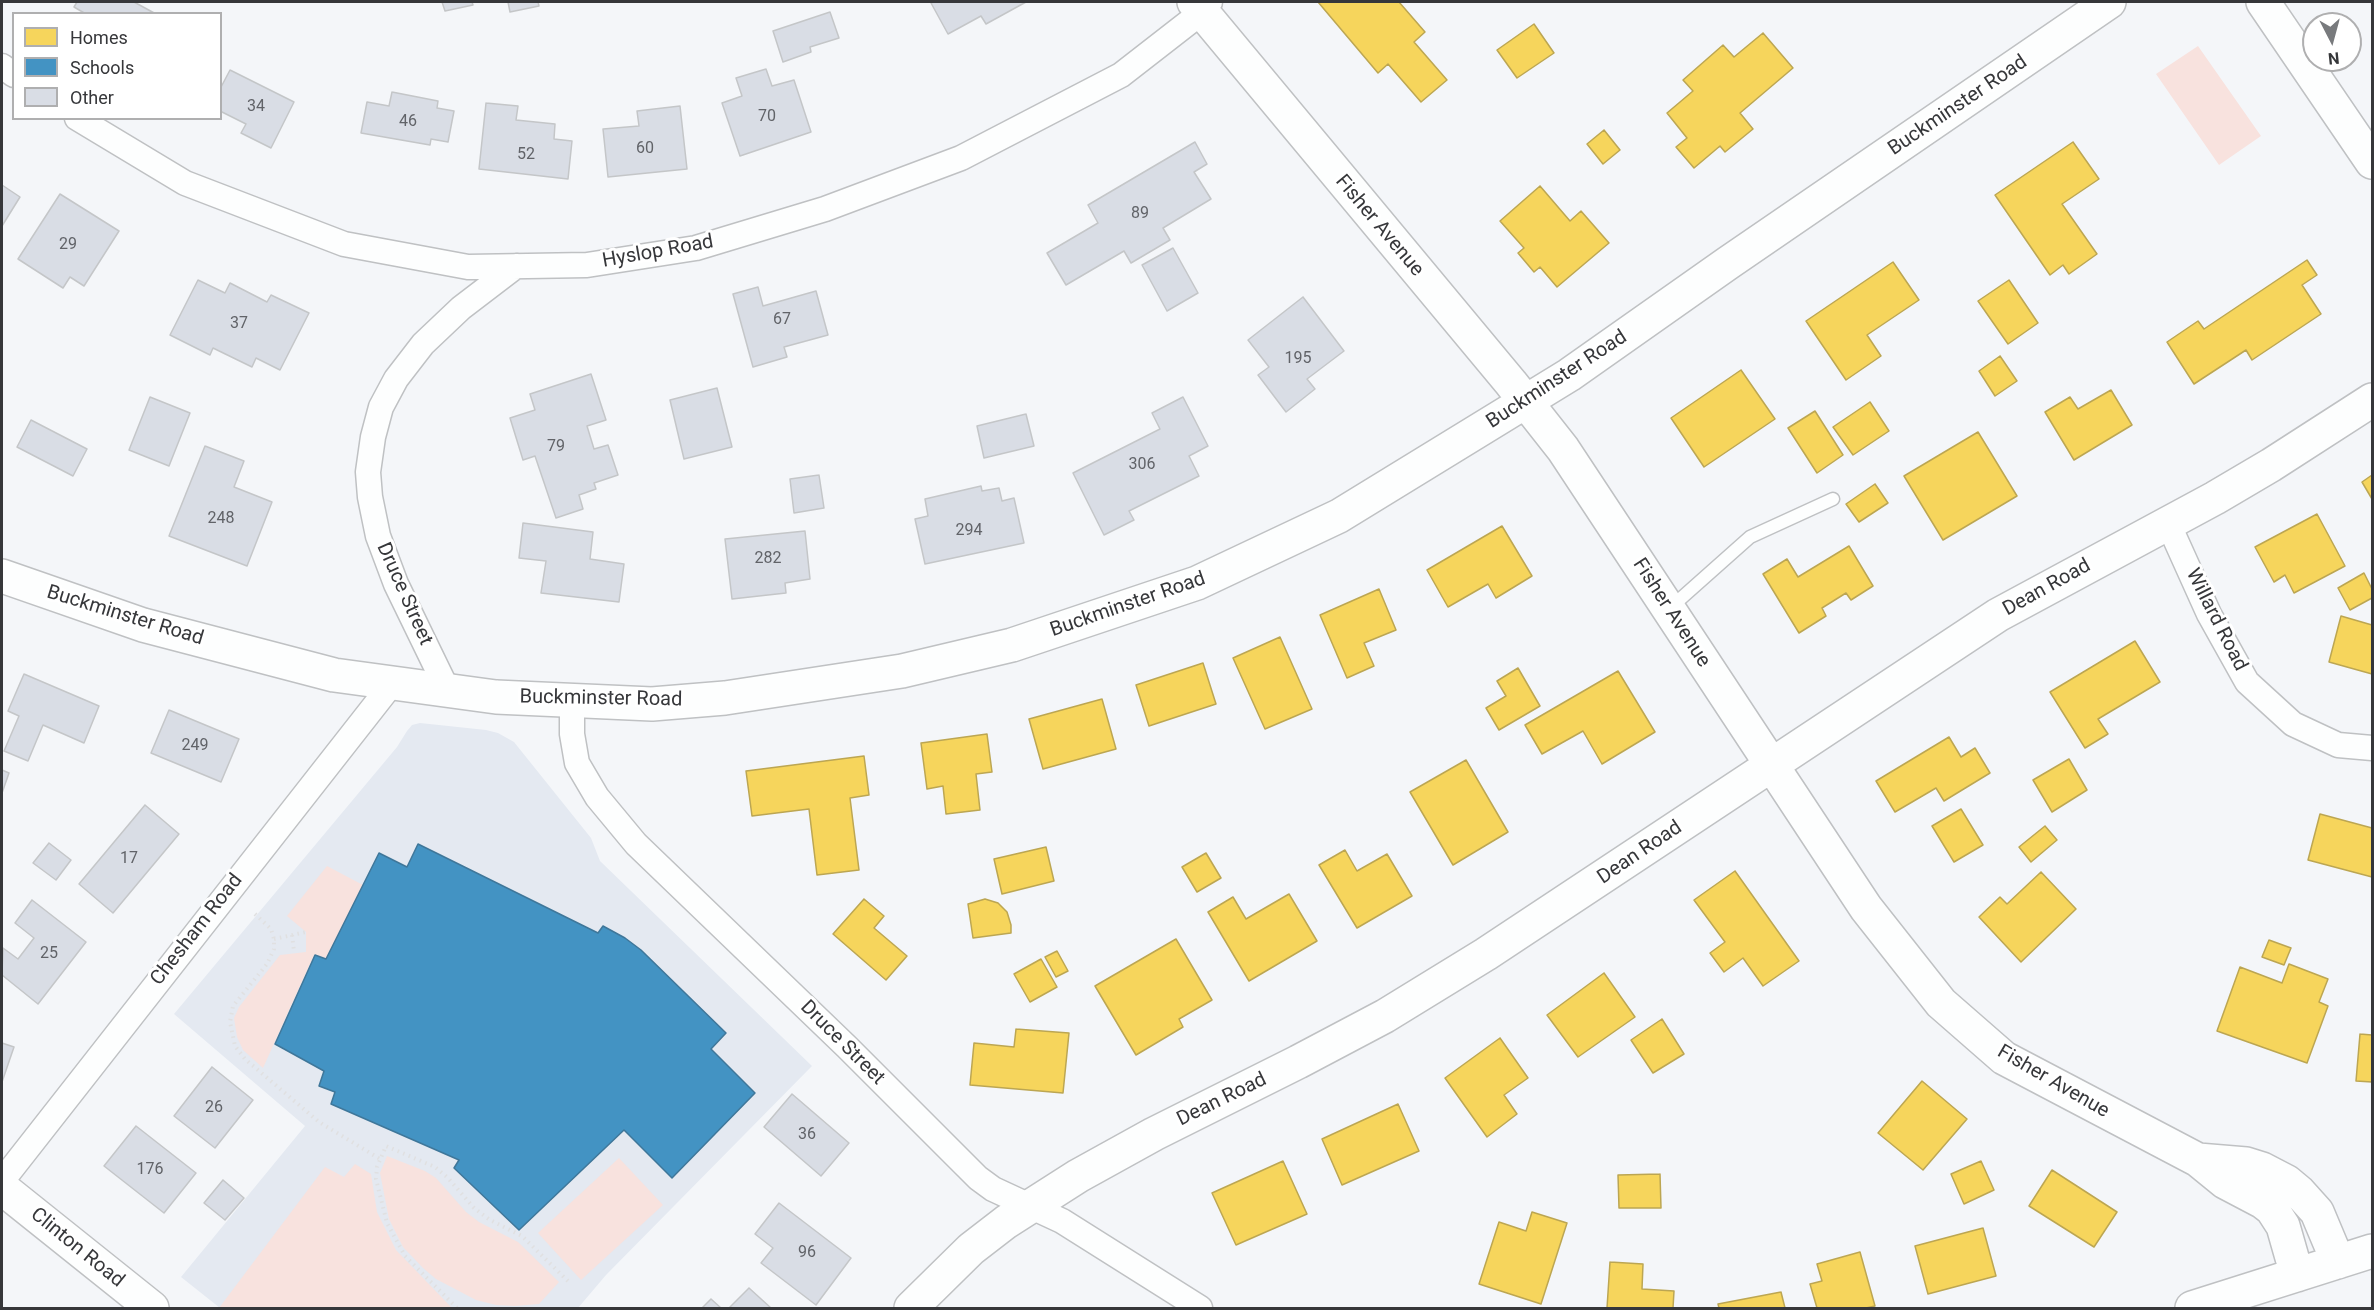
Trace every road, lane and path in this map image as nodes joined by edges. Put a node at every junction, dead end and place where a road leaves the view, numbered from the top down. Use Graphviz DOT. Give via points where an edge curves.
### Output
graph roads {
  1 [pos="2109,2"];
  2 [pos="2263,2"];
  3 [pos="1202,5"];
  4 [pos="80,120"];
  5 [pos="2373,162"];
  6 [pos="516,266"];
  7 [pos="2373,400"];
  8 [pos="1526,403"];
  9 [pos="1833,499"];
  10 [pos="2168,523"];
  11 [pos="2,576"];
  12 [pos="1668,610"];
  13 [pos="394,681"];
  14 [pos="447,689"];
  15 [pos="572,701"];
  16 [pos="2373,748"];
  17 [pos="1772,766"];
  18 [pos="255,914"];
  19 [pos="306,932"];
  20 [pos="292,935"];
  21 [pos="274,939"];
  22 [pos="294,951"];
  23 [pos="380,1159"];
  24 [pos="2198,1160"];
  25 [pos="2,1181"];
  26 [pos="2,1188"];
  27 [pos="1030,1206"];
  28 [pos="2373,1251"];
  29 [pos="2338,1262"];
  30 [pos="2297,1275"];
  31 [pos="571,1284"];
  32 [pos="152,1308"];
  33 [pos="457,1308"];
  34 [pos="911,1308"];
  35 [pos="1200,1308"];
  36 [pos="2192,1308"];
  1 -- 8 [label="street, Buckminster Road"];
  2 -- 5 [label="street"];
  3 -- 6 [label="street, Hyslop Road" via="1121,75 972,153 825,209 696,248 587,265"];
  3 -- 8 [label="street, Fisher Avenue"];
  4 -- 6 [label="street, Hyslop Road" via="184,183 344,244 468,267"];
  6 -- 14 [label="street, Druce Street" via="442,323 423,344 396,379 381,407 373,437 368,472 378,536 396,584"];
  7 -- 10 [label="street, Dean Road" via="2271,465"];
  8 -- 12 [label="street, Fisher Avenue" via="1583,479"];
  8 -- 15 [label="street, Buckminster Road" via="1339,516 1207,578 1012,645 902,671 726,698 652,704"];
  9 -- 12 [label="lane" via="1750,537"];
  10 -- 16 [label="street, Willard Road" via="2209,614 2247,682 2294,724 2338,745"];
  10 -- 17 [label="street, Dean Road" via="1998,615"];
  11 -- 13 [label="street, Buckminster Road" via="143,625 334,675"];
  12 -- 17 [label="street, Fisher Avenue"];
  13 -- 14 [label="street, Buckminster Road"];
  13 -- 25 [label="street, Chesham Road"];
  14 -- 15 [label="street, Buckminster Road" via="496,697"];
  15 -- 27 [label="street, Druce Street" via="572,734 578,763 597,797 636,844 978,1178"];
  17 -- 24 [label="street, Fisher Avenue" via="1866,908 1941,1003 2004,1058"];
  17 -- 27 [label="street, Dean Road" via="1385,1016 1154,1134"];
  18 -- 21 [label="path"];
  19 -- 20 [label="path"];
  20 -- 21 [label="path"];
  20 -- 22 [label="path"];
  21 -- 23 [label="path" via="273,954 231,1011 236,1046 245,1059 319,1122"];
  23 -- 31 [label="path" via="386,1146 435,1167 474,1208 522,1236"];
  23 -- 33 [label="path" via="376,1172 378,1194 396,1241 405,1256"];
  24 -- 29 [label="street, Fisher Avenue" via="2246,1164 2287,1182 2317,1212"];
  24 -- 30 [label="street, Fisher Avenue" via="2225,1182 2272,1209 2283,1226"];
  26 -- 32 [label="street, Clinton Road"];
  27 -- 34 [label="street, Dean Road" via="971,1249"];
  27 -- 35 [label="street, Druce Street" via="1062,1221"];
  28 -- 29 [label="street"];
  29 -- 30 [label="street"];
  30 -- 36 [label="street"];
}
